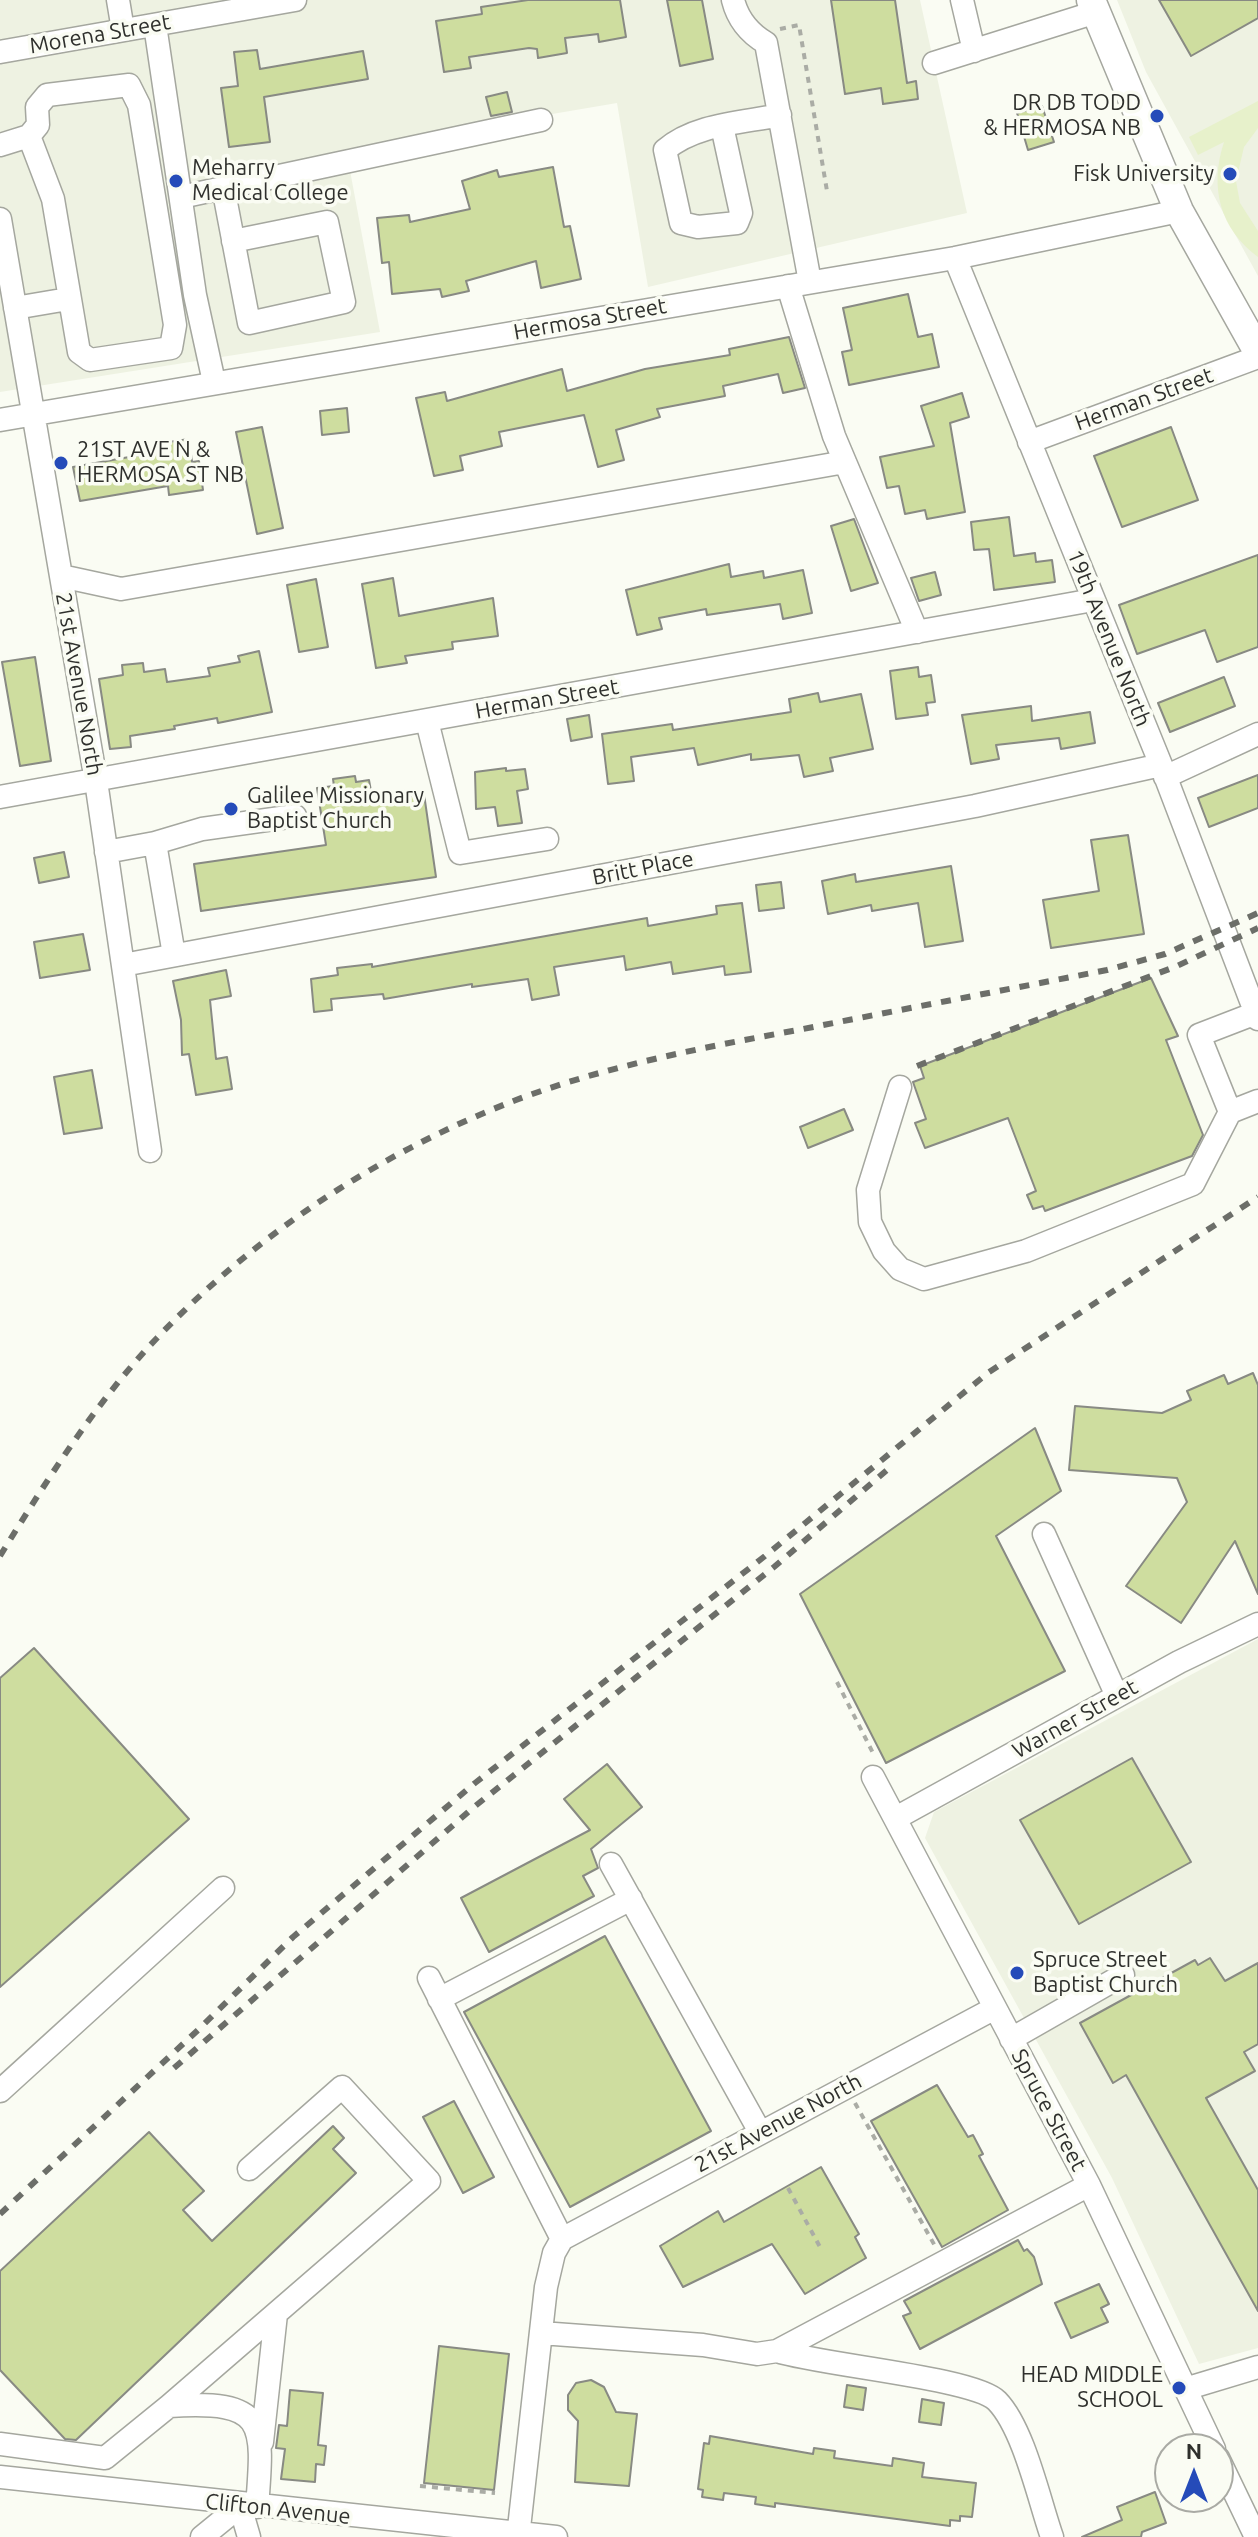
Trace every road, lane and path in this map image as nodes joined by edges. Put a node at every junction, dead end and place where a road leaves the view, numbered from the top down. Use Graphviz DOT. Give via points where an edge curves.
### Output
graph roads {
  1 [pos="118,0"];
  2 [pos="295,0"];
  3 [pos="733,0"];
  4 [pos="962,0"];
  5 [pos="1094,6"];
  6 [pos="185,10"];
  7 [pos="155,25"];
  8 [pos="123,30"];
  9 [pos="771,32"];
  10 [pos="974,51"];
  11 [pos="0,52"];
  12 [pos="934,63"];
  13 [pos="780,115"];
  14 [pos="541,120"];
  15 [pos="722,126"];
  16 [pos="29,136"];
  17 [pos="0,145"];
  18 [pos="223,187"];
  19 [pos="827,191"];
  20 [pos="181,197"];
  21 [pos="1179,211"];
  22 [pos="0,219"];
  23 [pos="233,241"];
  24 [pos="955,258"];
  25 [pos="799,284"];
  26 [pos="68,299"];
  27 [pos="15,308"];
  28 [pos="1258,354"];
  29 [pos="214,382"];
  30 [pos="33,413"];
  31 [pos="0,420"];
  32 [pos="1029,442"];
  33 [pos="845,462"];
  34 [pos="61,576"];
  35 [pos="1093,600"];
  36 [pos="917,632"];
  37 [pos="427,721"];
  38 [pos="1258,734"];
  39 [pos="1163,771"];
  40 [pos="96,781"];
  41 [pos="0,797"];
  42 [pos="295,816"];
  43 [pos="547,839"];
  44 [pos="155,843"];
  45 [pos="106,852"];
  46 [pos="174,955"];
  47 [pos="123,965"];
  48 [pos="1257,1016"];
  49 [pos="900,1087"];
  50 [pos="1258,1101"];
  51 [pos="1230,1112"];
  52 [pos="150,1151"];
  53 [pos="1044,1534"];
  54 [pos="1258,1624"];
  55 [pos="837,1682"];
  56 [pos="1117,1696"];
  57 [pos="875,1770"];
  58 [pos="896,1818"];
  59 [pos="611,1864"];
  60 [pos="223,1888"];
  61 [pos="631,1899"];
  62 [pos="1123,1975"];
  63 [pos="429,1978"];
  64 [pos="439,1999"];
  65 [pos="995,2008"];
  66 [pos="1011,2039"];
  67 [pos="845,2087"];
  68 [pos="0,2091"];
  69 [pos="760,2132"];
  70 [pos="249,2169"];
  71 [pos="1089,2185"];
  72 [pos="788,2188"];
  73 [pos="562,2239"];
  74 [pos="820,2247"];
  75 [pos="944,2262"];
  76 [pos="276,2314"];
  77 [pos="541,2333"];
  78 [pos="777,2351"];
  79 [pos="1258,2367"];
  80 [pos="1185,2389"];
  81 [pos="169,2406"];
  82 [pos="1206,2433"];
  83 [pos="262,2443"];
  84 [pos="0,2444"];
  85 [pos="0,2477"];
  86 [pos="420,2486"];
  87 [pos="1234,2491"];
  88 [pos="495,2493"];
  89 [pos="248,2506"];
  90 [pos="518,2535"];
  91 [pos="202,2537"];
  92 [pos="249,2537"];
  93 [pos="556,2537"];
  94 [pos="1052,2537"];
  95 [pos="1256,2537"];
  1 -- 8 [label="street"];
  2 -- 6 [label="street, Morena Street"];
  3 -- 13 [label="street" via="751,34 766,43"];
  4 -- 10 [label="street"];
  5 -- 10 [label="street"];
  5 -- 21 [label="main road"];
  6 -- 7 [label="street, Morena Street"];
  7 -- 8 [label="street, Morena Street"];
  7 -- 20 [label="street"];
  8 -- 11 [label="street, Morena Street"];
  9 -- 19 [label="path" via="799,25"];
  10 -- 12 [label="street"];
  13 -- 15 [label="street"];
  13 -- 25 [label="street"];
  14 -- 18 [label="street"];
  15 -- 15 [label="street" via="681,136 665,150 681,223 737,223 741,213"];
  16 -- 17 [label="street"];
  16 -- 26 [label="street" via="53,199"];
  16 -- 26 [label="street" via="38,125 37,107 47,95 129,85 139,105 175,338 171,348 90,360 79,352"];
  18 -- 20 [label="street"];
  18 -- 23 [label="street"];
  20 -- 29 [label="street"];
  21 -- 24 [label="street, Hermosa Street"];
  21 -- 28 [label="main road"];
  22 -- 27 [label="street, 21st Avenue North"];
  23 -- 23 [label="street" via="249,323 344,302 327,222"];
  24 -- 25 [label="street, Hermosa Street"];
  24 -- 32 [label="street, 19th Avenue North"];
  25 -- 29 [label="street, Hermosa Street"];
  25 -- 33 [label="street"];
  26 -- 27 [label="street"];
  27 -- 30 [label="street, 21st Avenue North"];
  28 -- 32 [label="street, Herman Street"];
  29 -- 30 [label="street, Hermosa Street"];
  30 -- 31 [label="street, Hermosa Street"];
  30 -- 34 [label="street, 21st Avenue North"];
  32 -- 35 [label="street, 19th Avenue North"];
  33 -- 34 [label="street" via="121,589"];
  33 -- 36 [label="street"];
  34 -- 40 [label="street, 21st Avenue North"];
  35 -- 36 [label="street, Herman Street"];
  35 -- 39 [label="street, 19th Avenue North"];
  36 -- 37 [label="street, Herman Street"];
  37 -- 40 [label="street, Herman Street"];
  37 -- 43 [label="street" via="460,853"];
  38 -- 39 [label="street, Britt Place"];
  39 -- 46 [label="street, Britt Place"];
  39 -- 48 [label="street, 19th Avenue North"];
  40 -- 41 [label="street, Herman Street"];
  40 -- 45 [label="street, 21st Avenue North"];
  42 -- 44 [label="street" via="202,829"];
  44 -- 45 [label="street"];
  44 -- 46 [label="street"];
  45 -- 47 [label="street, 21st Avenue North"];
  46 -- 47 [label="street, Britt Place"];
  47 -- 52 [label="street, 21st Avenue North"];
  48 -- 51 [label="street" via="1199,1035"];
  49 -- 51 [label="street" via="868,1190 870,1222 900,1269 924,1279 1026,1251 1193,1184"];
  50 -- 51 [label="street"];
  53 -- 56 [label="street"];
  54 -- 56 [label="street, Warner Street"];
  55 -- 57 [label="path"];
  56 -- 58 [label="street, Warner Street"];
  57 -- 58 [label="street, Spruce Street"];
  58 -- 65 [label="street, Spruce Street"];
  59 -- 61 [label="street"];
  60 -- 68 [label="street"];
  61 -- 64 [label="street"];
  61 -- 69 [label="street"];
  62 -- 66 [label="street"];
  63 -- 64 [label="street"];
  64 -- 73 [label="street"];
  65 -- 66 [label="street, Spruce Street"];
  65 -- 67 [label="street, 21st Avenue North"];
  66 -- 71 [label="street, Spruce Street"];
  67 -- 69 [label="street, 21st Avenue North"];
  67 -- 75 [label="path"];
  69 -- 73 [label="street, 21st Avenue North"];
  70 -- 76 [label="street" via="342,2087 429,2181"];
  71 -- 75 [label="street"];
  71 -- 80 [label="street, Spruce Street"];
  72 -- 74 [label="path"];
  73 -- 77 [label="street" via="549,2266"];
  75 -- 78 [label="street"];
  76 -- 81 [label="street"];
  76 -- 83 [label="street"];
  77 -- 78 [label="street" via="757,2354"];
  77 -- 90 [label="street"];
  78 -- 94 [label="street" via="948,2383 996,2399 1014,2430"];
  79 -- 80 [label="street"];
  80 -- 82 [label="street, Spruce Street"];
  81 -- 83 [label="street" via="199,2404 246,2415"];
  81 -- 84 [label="street" via="105,2458"];
  83 -- 89 [label="street"];
  85 -- 89 [label="street, Clifton Avenue"];
  86 -- 88 [label="path"];
  87 -- 95 [label="street"];
  89 -- 90 [label="street, Clifton Avenue"];
  89 -- 91 [label="street"];
  89 -- 92 [label="street"];
  90 -- 93 [label="street, Clifton Avenue"];
}
